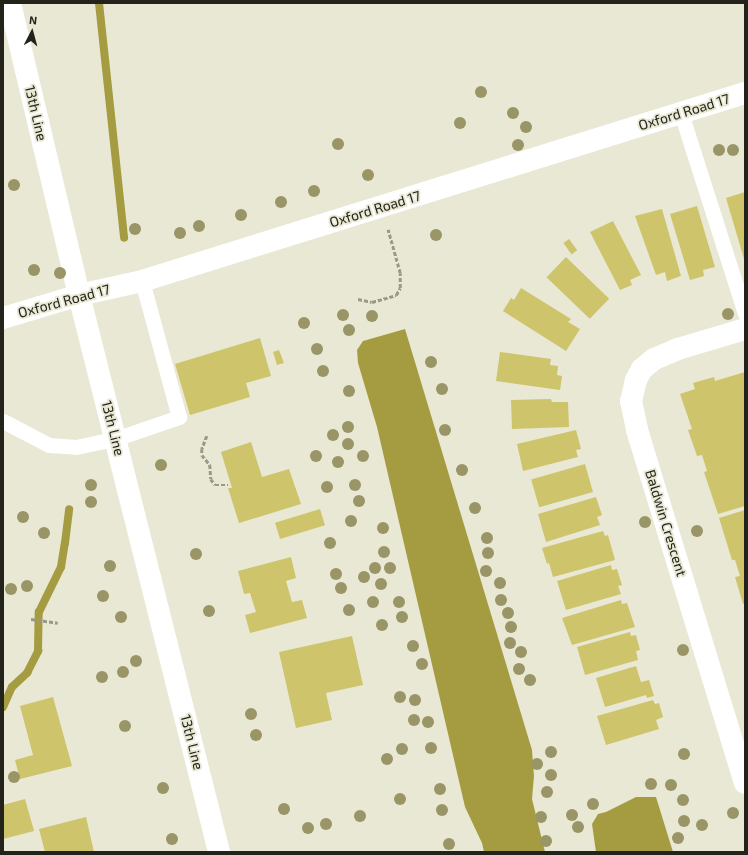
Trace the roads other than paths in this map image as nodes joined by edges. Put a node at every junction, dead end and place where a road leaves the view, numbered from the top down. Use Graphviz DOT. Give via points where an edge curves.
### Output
graph roads {
  1 [pos="10,3"];
  2 [pos="745,93"];
  3 [pos="681,113"];
  4 [pos="142,281"];
  5 [pos="79,295"];
  6 [pos="745,313"];
  7 [pos="3,318"];
  8 [pos="745,329"];
  9 [pos="3,421"];
  10 [pos="115,438"];
  11 [pos="745,783"];
  12 [pos="219,852"];
  1 -- 5 [label="main road, 13th Line"];
  2 -- 3 [label="main road, Oxford Road 17"];
  3 -- 4 [label="main road, Oxford Road 17"];
  3 -- 6 [label="lane"];
  4 -- 5 [label="main road, Oxford Road 17"];
  4 -- 10 [label="lane" via="179,417"];
  5 -- 7 [label="main road, Oxford Road 17"];
  5 -- 10 [label="main road, 13th Line"];
  8 -- 11 [label="main road, Baldwin Crescent" via="654,358 642,369 636,380 631,401 637,430"];
  9 -- 10 [label="lane" via="49,445 76,447"];
  10 -- 12 [label="main road, 13th Line"];
}
